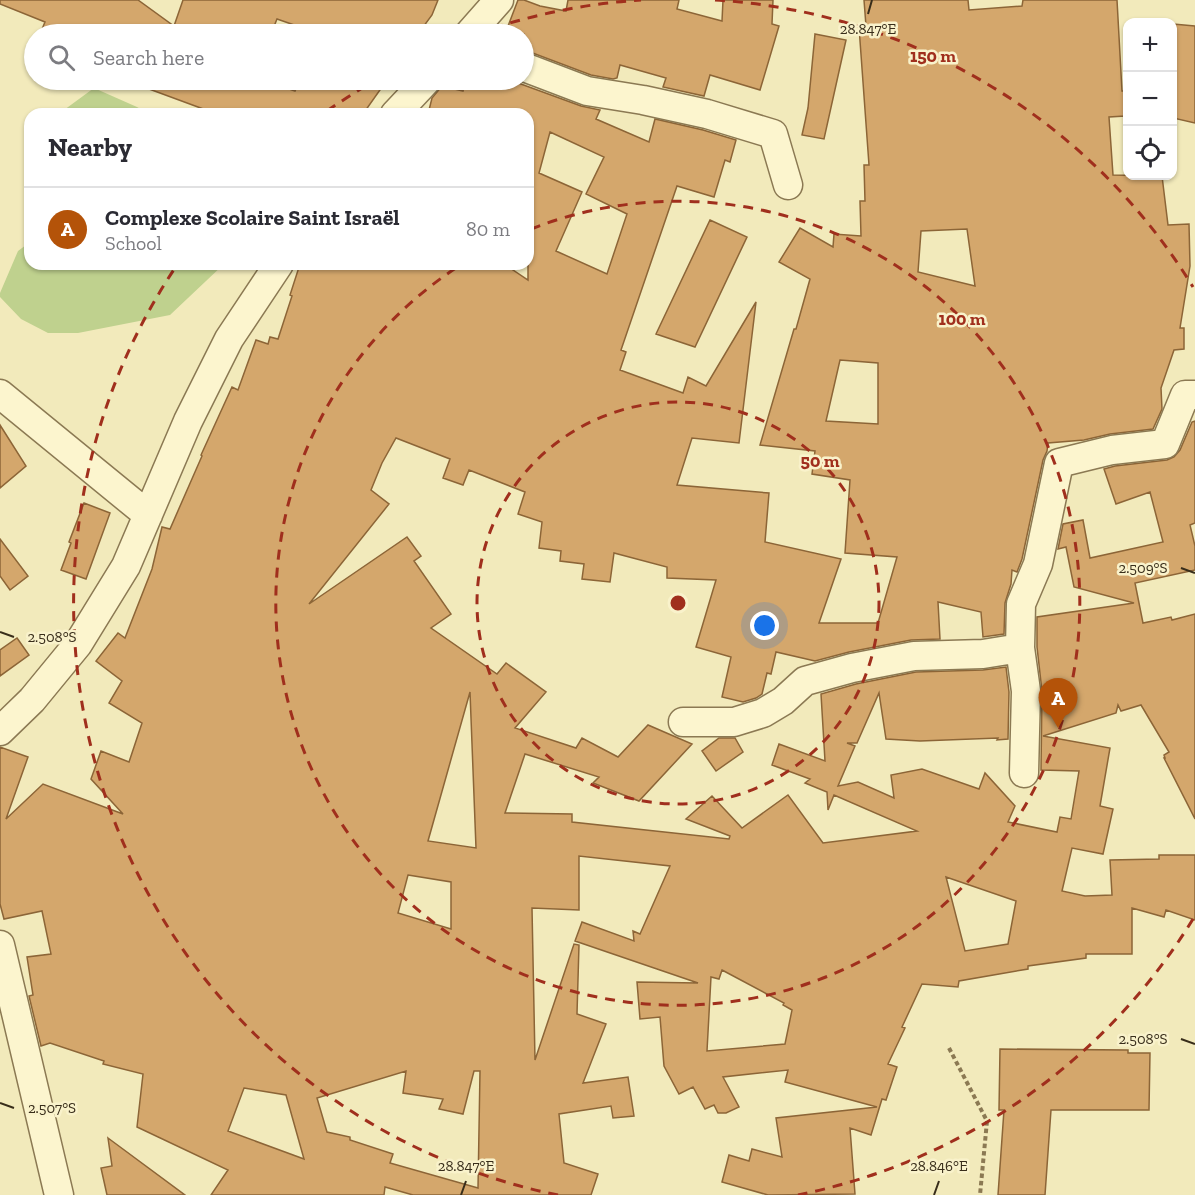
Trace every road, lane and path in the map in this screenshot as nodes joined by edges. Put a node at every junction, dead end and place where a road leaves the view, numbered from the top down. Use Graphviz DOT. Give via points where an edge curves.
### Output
graph roads {
  1 [pos="499,0"];
  2 [pos="478,24"];
  3 [pos="534,71"];
  4 [pos="418,90"];
  5 [pos="401,108"];
  6 [pos="788,186"];
  7 [pos="275,270"];
  8 [pos="0,393"];
  9 [pos="1195,395"];
  10 [pos="148,515"];
  11 [pos="1020,648"];
  12 [pos="683,722"];
  13 [pos="0,731"];
  14 [pos="1024,773"];
  15 [pos="0,945"];
  16 [pos="949,1048"];
  17 [pos="59,1195"];
  18 [pos="980,1195"];
  1 -- 2 [label="street"];
  3 -- 6 [label="street" via="587,91 706,114 773,134"];
  4 -- 5 [label="street"];
  7 -- 10 [label="street" via="229,339"];
  8 -- 10 [label="street"];
  9 -- 11 [label="street" via="1185,395 1165,444 1112,450 1059,463 1038,564 1021,604"];
  10 -- 13 [label="street" via="126,566 78,644 32,700"];
  11 -- 12 [label="street" via="982,654 914,656 852,668 805,681 763,713 734,722"];
  11 -- 14 [label="street" via="1026,691"];
  15 -- 17 [label="street"];
  16 -- 18 [label="path" via="987,1121"];
}
